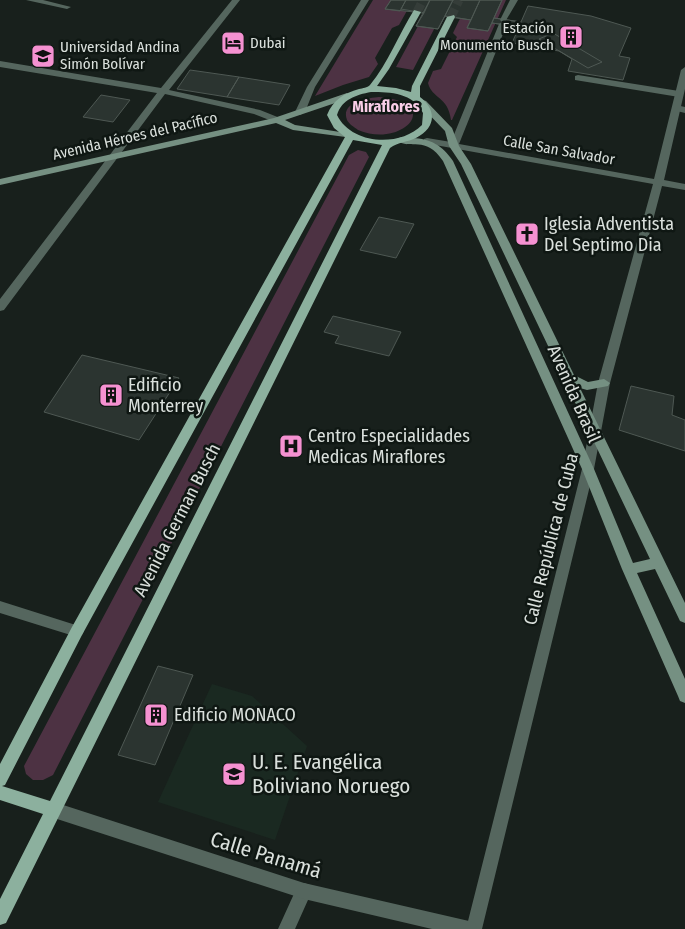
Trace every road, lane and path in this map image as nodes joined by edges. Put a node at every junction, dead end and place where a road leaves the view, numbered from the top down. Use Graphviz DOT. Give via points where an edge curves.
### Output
graph roads {
  1 [pos="30,0"];
  2 [pos="236,0"];
  3 [pos="365,0"];
  4 [pos="514,0"];
  5 [pos="67,7"];
  6 [pos="417,12"];
  7 [pos="451,17"];
  8 [pos="0,64"];
  9 [pos="685,70"];
  10 [pos="578,78"];
  11 [pos="371,90"];
  12 [pos="163,91"];
  13 [pos="679,94"];
  14 [pos="347,96"];
  15 [pos="419,101"];
  16 [pos="680,109"];
  17 [pos="300,112"];
  18 [pos="277,120"];
  19 [pos="350,136"];
  20 [pos="396,141"];
  21 [pos="427,141"];
  22 [pos="454,146"];
  23 [pos="115,155"];
  24 [pos="0,182"];
  25 [pos="658,183"];
  26 [pos="685,187"];
  27 [pos="498,230"];
  28 [pos="481,232"];
  29 [pos="531,296"];
  30 [pos="511,299"];
  31 [pos="0,307"];
  32 [pos="561,359"];
  33 [pos="540,362"];
  34 [pos="572,380"];
  35 [pos="604,384"];
  36 [pos="595,429"];
  37 [pos="588,469"];
  38 [pos="658,563"];
  39 [pos="629,569"];
  40 [pos="0,606"];
  41 [pos="685,617"];
  42 [pos="77,631"];
  43 [pos="680,675"];
  44 [pos="685,696"];
  45 [pos="0,780"];
  46 [pos="0,793"];
  47 [pos="54,810"];
  48 [pos="304,891"];
  49 [pos="0,917"];
  50 [pos="286,929"];
  51 [pos="469,929"];
  52 [pos="474,929"];
  1 -- 5 [label="street"];
  2 -- 12 [label="street"];
  3 -- 17 [label="street" via="311,87"];
  4 -- 22 [label="street" via="466,110"];
  6 -- 11 [label="main road"];
  7 -- 15 [label="main road" via="416,86"];
  8 -- 12 [label="street"];
  9 -- 13 [label="street, Calle República de Cuba"];
  10 -- 13 [label="street"];
  11 -- 14 [label="main road"];
  11 -- 15 [label="main road" via="395,90"];
  12 -- 18 [label="street" via="257,112"];
  12 -- 23 [label="street"];
  13 -- 16 [label="street, Calle República de Cuba"];
  14 -- 17 [label="main road, Avenida Héroes del Pacífico"];
  14 -- 19 [label="main road" via="337,104 332,115 336,125"];
  15 -- 20 [label="main road" via="429,117 426,124 416,134"];
  15 -- 22 [label="main road, Avenida Brasil" via="449,130"];
  16 -- 25 [label="street, Calle República de Cuba"];
  17 -- 18 [label="main road, Avenida Héroes del Pacífico"];
  18 -- 19 [label="main road" via="293,127"];
  18 -- 23 [label="main road, Avenida Héroes del Pacífico"];
  19 -- 20 [label="main road" via="370,141"];
  19 -- 42 [label="main road, Avenida German Busch"];
  20 -- 21 [label="main road"];
  20 -- 47 [label="main road, Avenida German Busch" via="386,146 374,169"];
  21 -- 22 [label="street, Calle San Salvador"];
  21 -- 28 [label="main road, Avenida Brasil" via="441,150"];
  22 -- 25 [label="street, Calle San Salvador"];
  22 -- 27 [label="main road, Avenida Brasil"];
  23 -- 24 [label="main road, Avenida Héroes del Pacífico"];
  23 -- 31 [label="street"];
  25 -- 26 [label="street, Calle San Salvador"];
  25 -- 35 [label="street, Calle República de Cuba"];
  27 -- 28 [label="main road"];
  27 -- 29 [label="main road, Avenida Brasil"];
  28 -- 30 [label="main road, Avenida Brasil"];
  29 -- 30 [label="main road"];
  29 -- 32 [label="main road, Avenida Brasil"];
  30 -- 33 [label="main road, Avenida Brasil"];
  32 -- 33 [label="main road"];
  32 -- 34 [label="main road, Avenida Brasil"];
  33 -- 37 [label="main road, Avenida Brasil"];
  34 -- 35 [label="main road" via="587,386"];
  34 -- 36 [label="main road, Avenida Brasil"];
  35 -- 36 [label="street, Calle República de Cuba"];
  36 -- 37 [label="street, Calle República de Cuba"];
  36 -- 38 [label="main road, Avenida Brasil"];
  37 -- 39 [label="main road, Avenida Brasil"];
  37 -- 52 [label="street, Calle República de Cuba"];
  38 -- 39 [label="main road"];
  38 -- 41 [label="main road, Avenida Brasil"];
  39 -- 43 [label="main road, Avenida Brasil"];
  40 -- 42 [label="street"];
  42 -- 45 [label="main road, Avenida German Busch"];
  43 -- 44 [label="main road, Avenida Brasil"];
  46 -- 47 [label="main road"];
  47 -- 48 [label="street, Calle Panamá"];
  47 -- 49 [label="main road, Avenida German Busch"];
  48 -- 50 [label="street"];
  48 -- 51 [label="street, Calle Panamá"];
}
